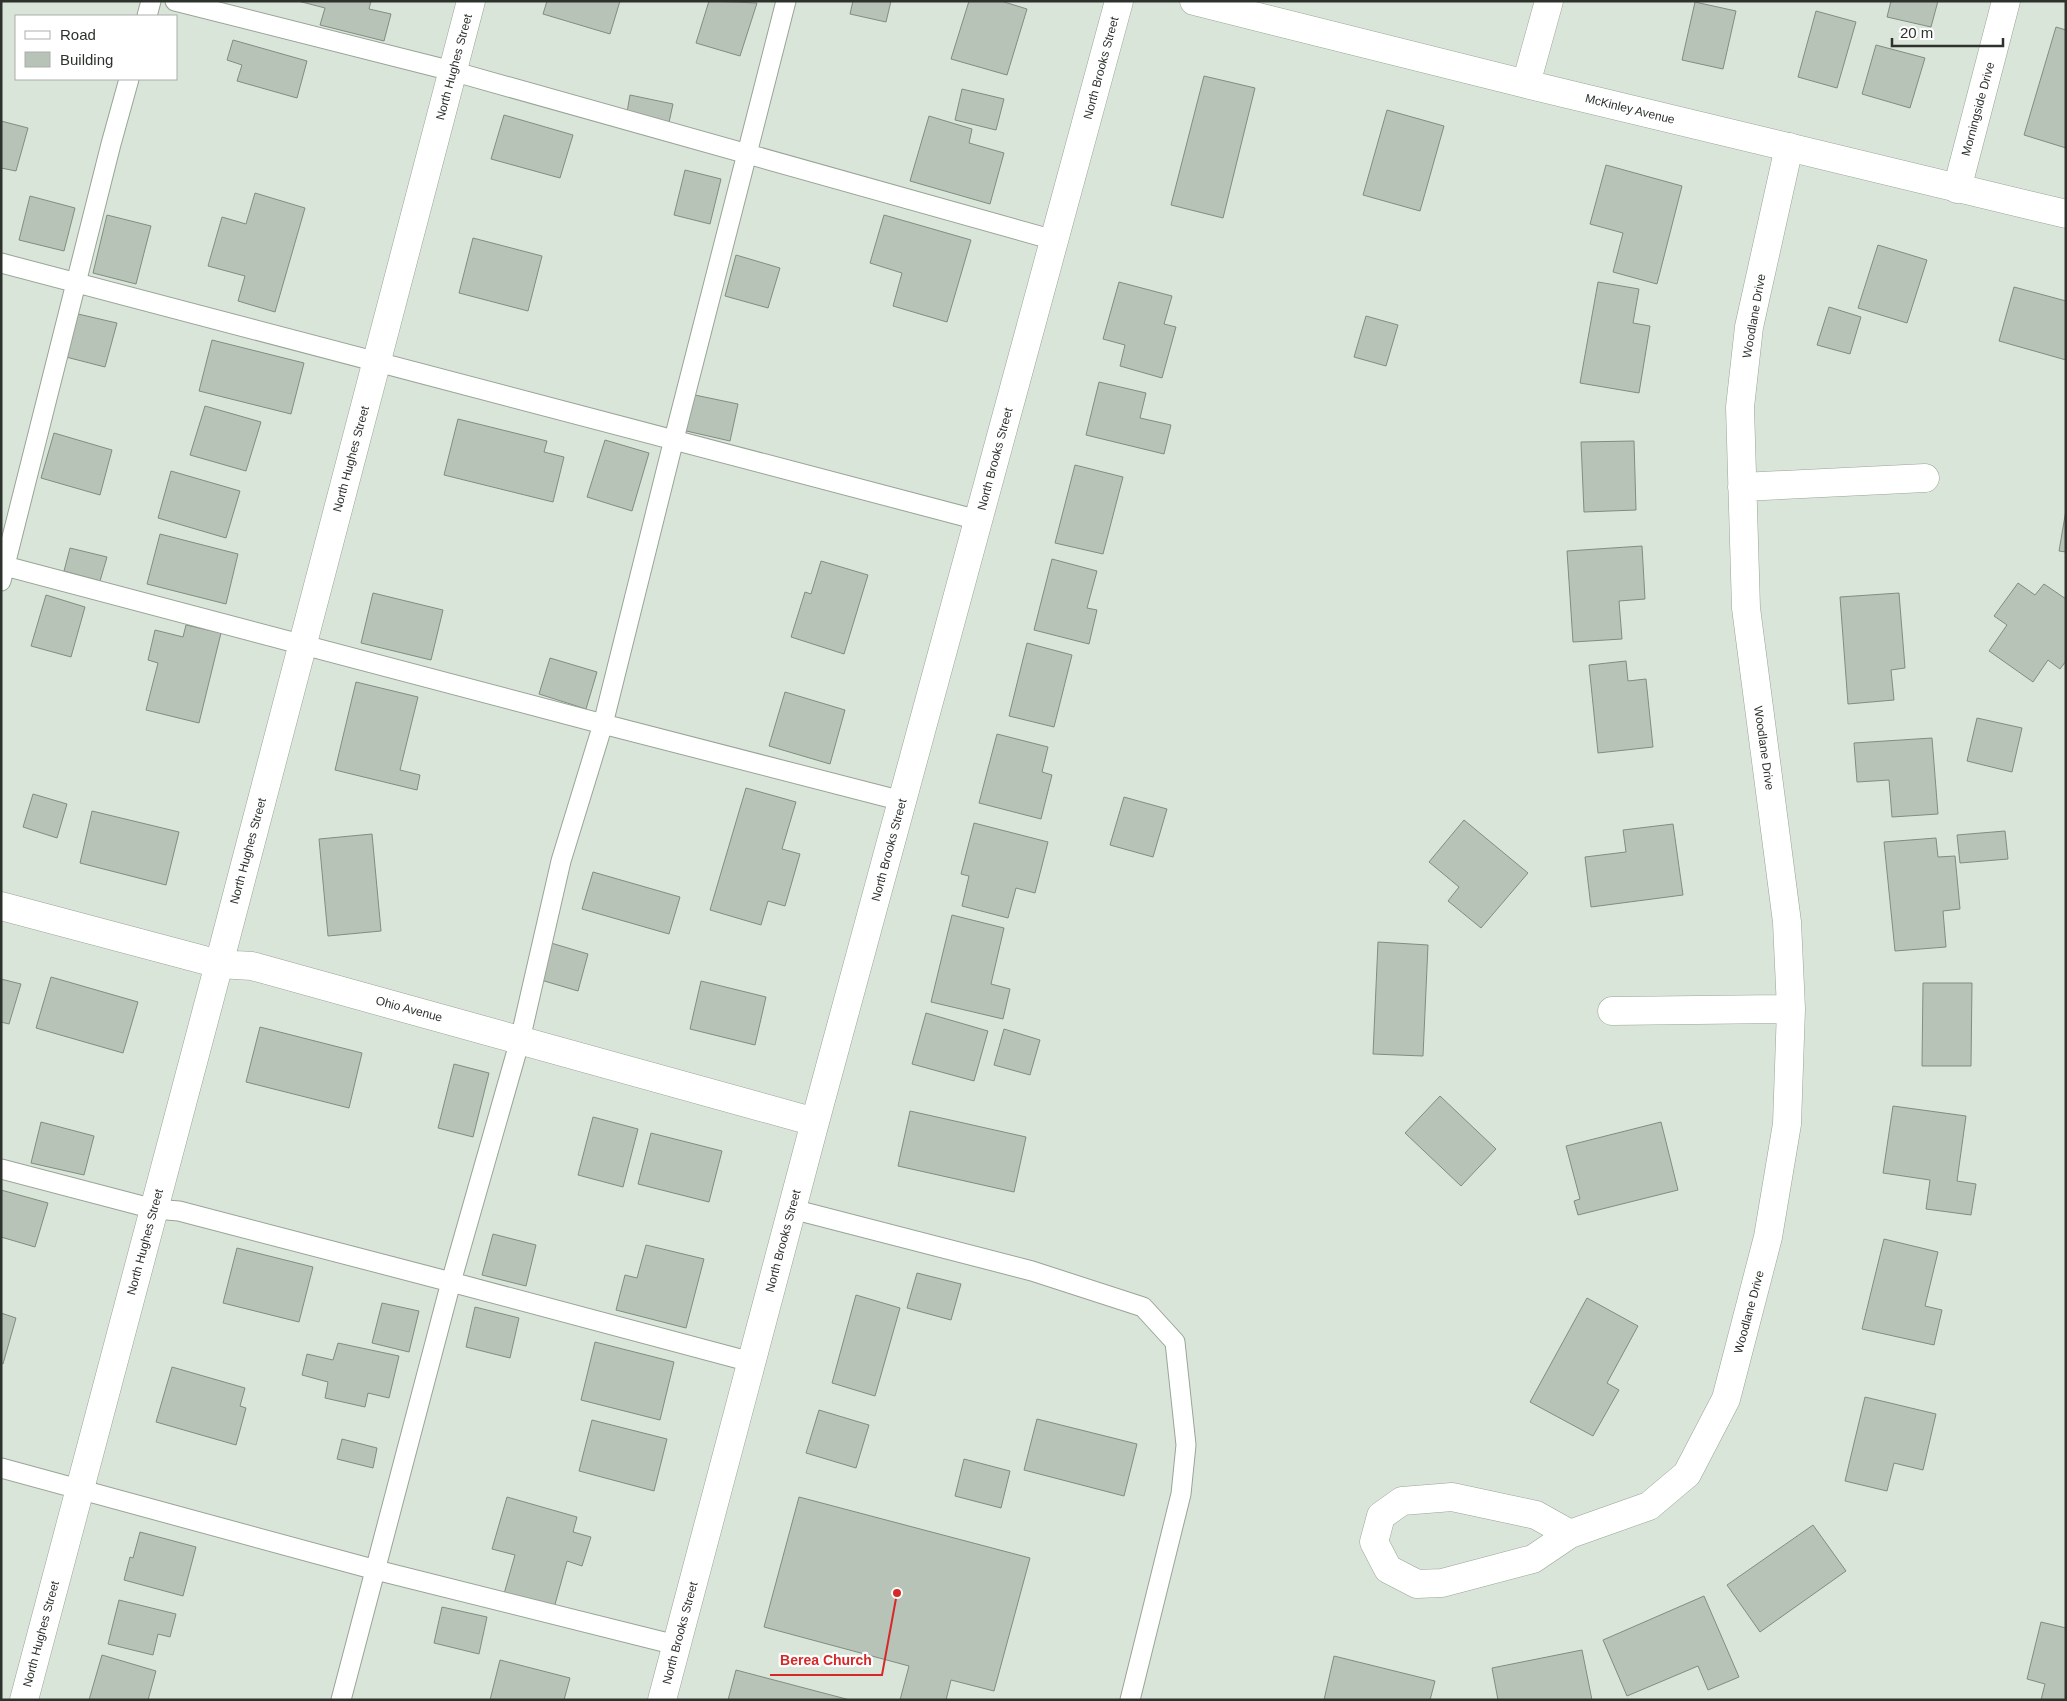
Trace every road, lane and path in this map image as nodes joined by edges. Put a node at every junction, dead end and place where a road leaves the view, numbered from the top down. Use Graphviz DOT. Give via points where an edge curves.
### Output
graph roads {
  1 [pos="151,1"];
  2 [pos="175,1"];
  3 [pos="471,1"];
  4 [pos="786,1"];
  5 [pos="1119,1"];
  6 [pos="1194,1"];
  7 [pos="1548,1"];
  8 [pos="2006,1"];
  9 [pos="147,15"];
  10 [pos="452,72"];
  11 [pos="129,80"];
  12 [pos="1526,84"];
  13 [pos="1789,147"];
  14 [pos="748,153"];
  15 [pos="1957,188"];
  16 [pos="2066,214"];
  17 [pos="1054,240"];
  18 [pos="1,263"];
  19 [pos="76,282"];
  20 [pos="377,362"];
  21 [pos="674,439"];
  22 [pos="1925,478"];
  23 [pos="1742,487"];
  24 [pos="978,520"];
  25 [pos="3,571"];
  26 [pos="302,644"];
  27 [pos="603,724"];
  28 [pos="902,801"];
  29 [pos="1,906"];
  30 [pos="219,964"];
  31 [pos="1791,1009"];
  32 [pos="1612,1011"];
  33 [pos="520,1040"];
  34 [pos="815,1122"];
  35 [pos="1,1169"];
  36 [pos="154,1209"];
  37 [pos="792,1209"];
  38 [pos="452,1282"];
  39 [pos="751,1362"];
  40 [pos="1,1468"];
  41 [pos="79,1490"];
  42 [pos="1570,1534"];
  43 [pos="376,1570"];
  44 [pos="676,1645"];
  45 [pos="24,1700"];
  46 [pos="341,1700"];
  47 [pos="662,1700"];
  48 [pos="1130,1700"];
  1 -- 9 [label="lane"];
  2 -- 10 [label="lane"];
  3 -- 10 [label="street, North Hughes Street"];
  4 -- 14 [label="lane"];
  5 -- 17 [label="street, North Brooks Street"];
  6 -- 12 [label="street, McKinley Avenue"];
  7 -- 12 [label="street"];
  8 -- 15 [label="street, Morningside Drive"];
  10 -- 14 [label="lane"];
  10 -- 20 [label="street, North Hughes Street"];
  11 -- 19 [label="lane"];
  12 -- 13 [label="street, McKinley Avenue"];
  13 -- 15 [label="street, McKinley Avenue"];
  13 -- 23 [label="street, Woodlane Drive" via="1749,327 1740,407"];
  14 -- 17 [label="lane"];
  14 -- 21 [label="lane"];
  15 -- 16 [label="street, McKinley Avenue"];
  17 -- 24 [label="street, North Brooks Street"];
  18 -- 19 [label="lane"];
  19 -- 20 [label="lane"];
  19 -- 25 [label="lane"];
  20 -- 21 [label="lane"];
  20 -- 26 [label="street, North Hughes Street"];
  21 -- 24 [label="lane"];
  21 -- 27 [label="lane"];
  22 -- 23 [label="street"];
  23 -- 31 [label="street, Woodlane Drive" via="1746,608 1787,922"];
  24 -- 28 [label="street, North Brooks Street"];
  25 -- 26 [label="lane"];
  26 -- 27 [label="lane"];
  26 -- 30 [label="street, North Hughes Street"];
  27 -- 28 [label="lane"];
  27 -- 33 [label="lane" via="560,862"];
  28 -- 34 [label="street, North Brooks Street"];
  29 -- 30 [label="street, Ohio Avenue"];
  30 -- 33 [label="street, Ohio Avenue" via="252,966"];
  30 -- 36 [label="street, North Hughes Street"];
  31 -- 32 [label="street"];
  31 -- 42 [label="street, Woodlane Drive" via="1788,1124 1768,1237 1726,1398 1687,1474 1649,1506"];
  33 -- 34 [label="street, Ohio Avenue"];
  33 -- 38 [label="lane"];
  34 -- 37 [label="street, North Brooks Street"];
  35 -- 36 [label="lane"];
  36 -- 38 [label="lane" via="180,1211"];
  36 -- 41 [label="street, North Hughes Street"];
  37 -- 39 [label="street, North Brooks Street"];
  37 -- 48 [label="lane" via="1032,1271 1143,1307 1175,1342 1186,1445 1182,1494"];
  38 -- 39 [label="lane"];
  38 -- 43 [label="lane"];
  39 -- 44 [label="street, North Brooks Street"];
  40 -- 41 [label="lane"];
  41 -- 43 [label="lane"];
  41 -- 45 [label="street, North Hughes Street"];
  42 -- 42 [label="street, Woodlane Drive" via="1533,1559 1442,1583 1417,1584 1388,1569 1374,1542 1381,1516 1402,1501 1452,1497 1536,1515"];
  43 -- 44 [label="lane"];
  43 -- 46 [label="lane"];
  44 -- 47 [label="street, North Brooks Street"];
}
